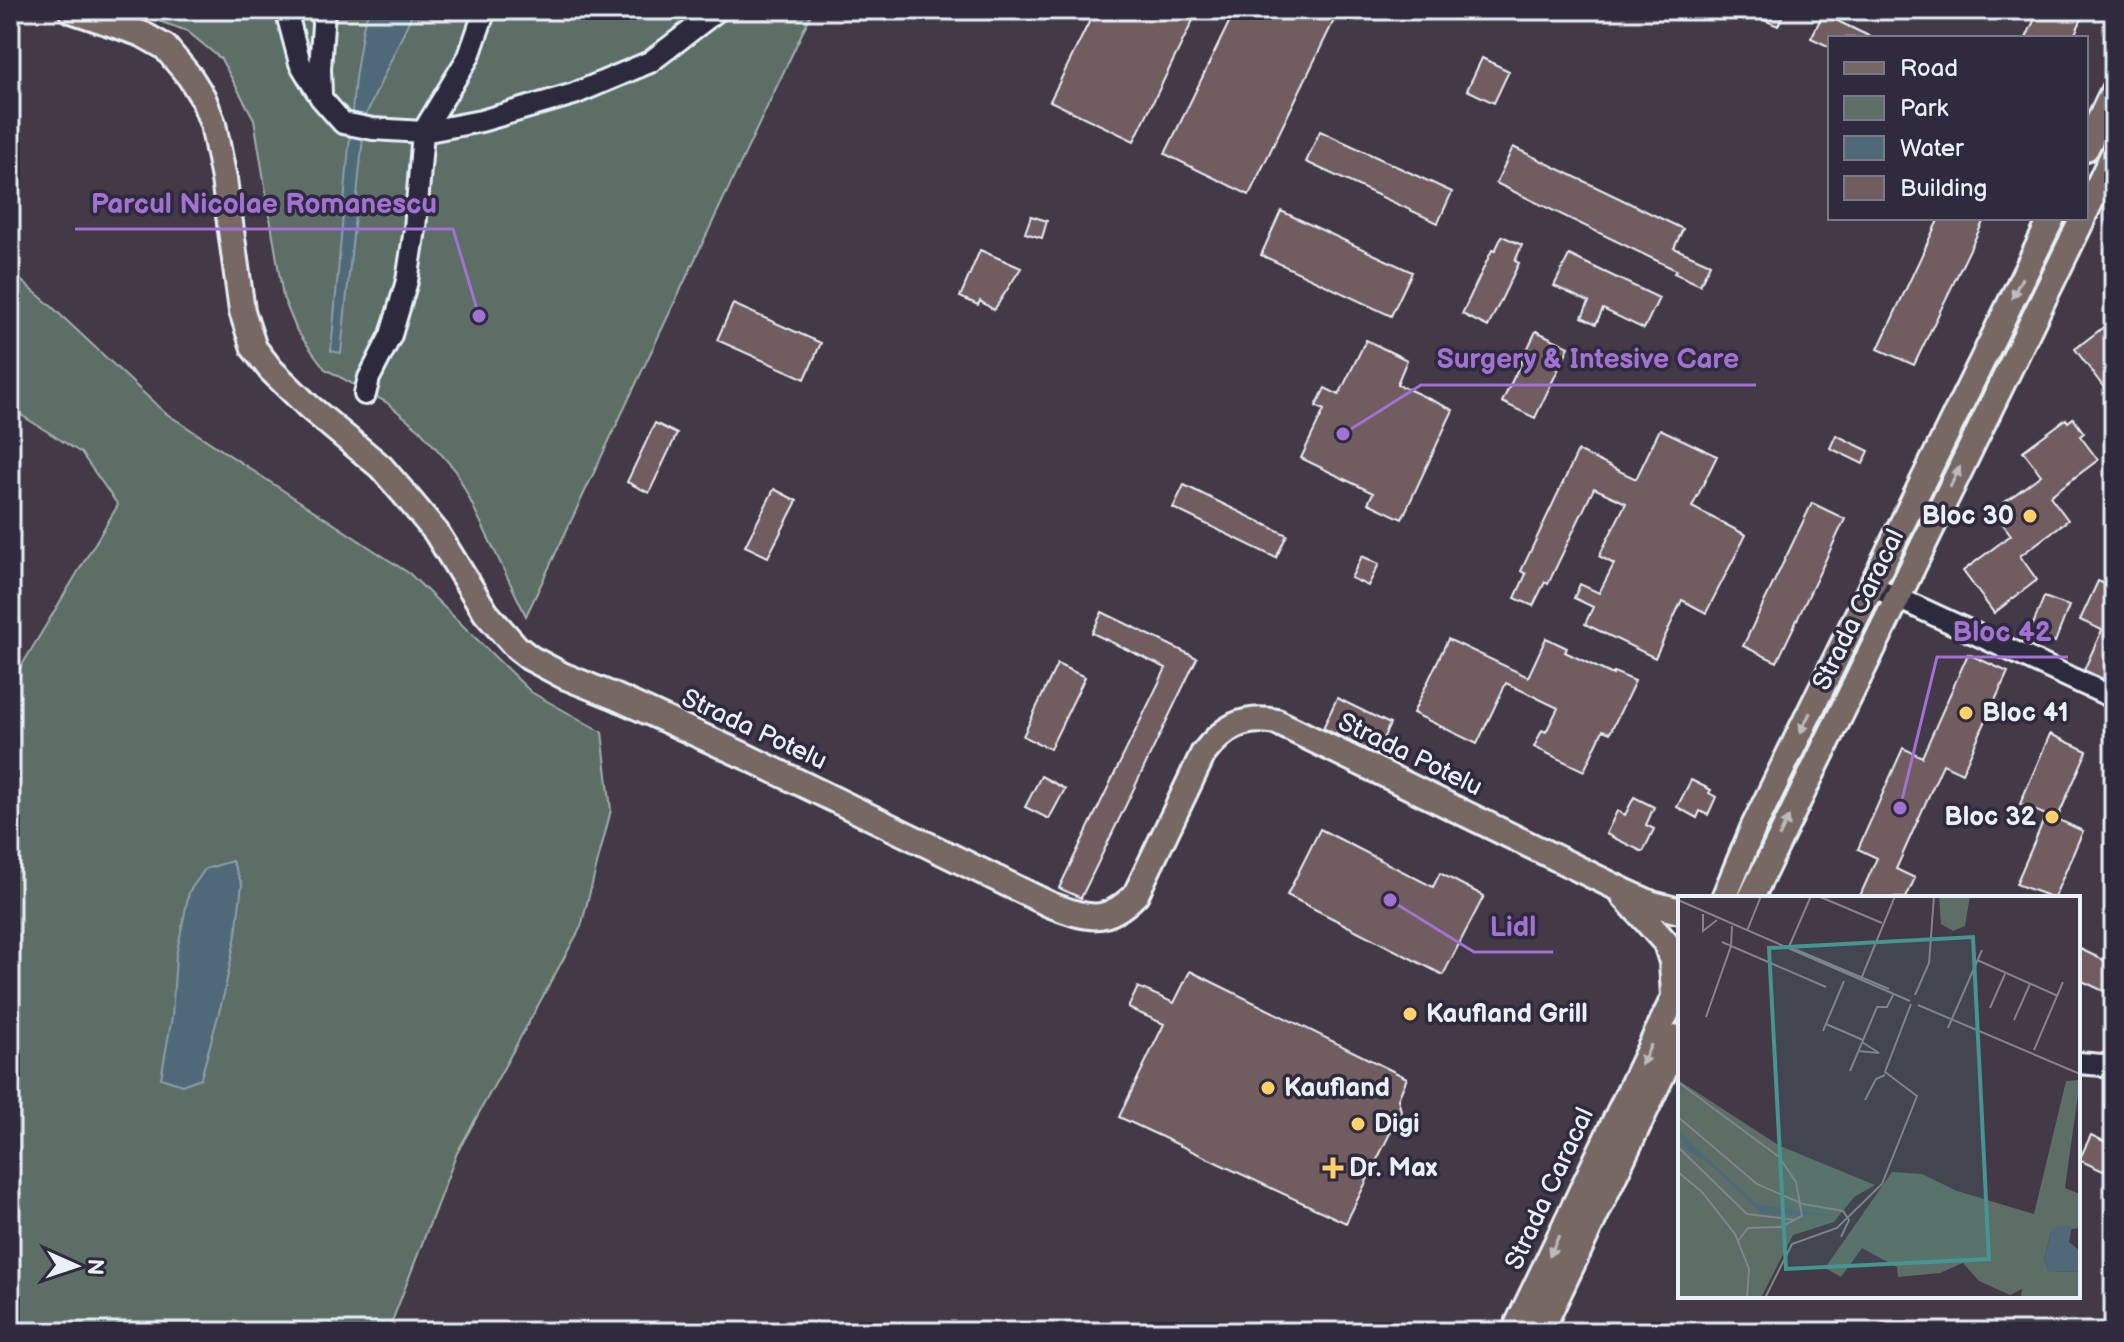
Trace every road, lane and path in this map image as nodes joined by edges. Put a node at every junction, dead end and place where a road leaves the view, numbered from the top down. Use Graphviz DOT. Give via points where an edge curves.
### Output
graph roads {
  1 [pos="71,10"];
  2 [pos="286,10"];
  3 [pos="324,10"];
  4 [pos="485,10"];
  5 [pos="718,10"];
  6 [pos="2114,90"];
  7 [pos="321,98"];
  8 [pos="423,132"];
  9 [pos="2088,144"];
  10 [pos="2114,153"];
  11 [pos="2088,207"];
  12 [pos="2051,220"];
  13 [pos="2082,220"];
  14 [pos="365,394"];
  15 [pos="1872,586"];
  16 [pos="1897,598"];
  17 [pos="2114,698"];
  18 [pos="1761,872"];
  19 [pos="1623,891"];
  20 [pos="1725,896"];
  21 [pos="1752,896"];
  22 [pos="1767,896"];
  23 [pos="1678,910"];
  24 [pos="1678,935"];
  25 [pos="1677,991"];
  26 [pos="1678,1041"];
  27 [pos="2080,1063"];
  28 [pos="2114,1066"];
  29 [pos="1514,1332"];
  30 [pos="1540,1332"];
  1 -- 19 [label="main road, Strada Potelu" via="165,47 203,98 213,124 233,258 254,348 308,406 381,467 436,532 486,613 530,658 1051,905 1095,918 1122,909 1136,894 1203,754 1217,736 1232,725 1263,719"];
  2 -- 7 [label="street" via="300,63"];
  3 -- 7 [label="street"];
  4 -- 8 [label="street" via="469,56"];
  5 -- 8 [label="street" via="650,62 574,94"];
  6 -- 9 [label="main road"];
  7 -- 8 [label="street" via="343,123"];
  8 -- 14 [label="street" via="407,281"];
  10 -- 11 [label="main road"];
  12 -- 15 [label="main road, Strada Caracal, one-way"];
  16 -- 13 [label="main road, Strada Caracal, one-way"];
  15 -- 16 [label="street"];
  15 -- 20 [label="main road, Strada Caracal, one-way"];
  16 -- 17 [label="street"];
  18 -- 16 [label="main road, Strada Caracal, one-way"];
  18 -- 21 [label="main road, Strada Caracal"];
  18 -- 22 [label="main road"];
  19 -- 23 [label="main road, Strada Potelu"];
  19 -- 24 [label="main road, Strada Potelu"];
  19 -- 25 [label="main road" via="1666,943"];
  25 -- 29 [label="main road, Strada Caracal, one-way"];
  26 -- 30 [label="main road, Strada Caracal"];
  27 -- 28 [label="street"];
}
